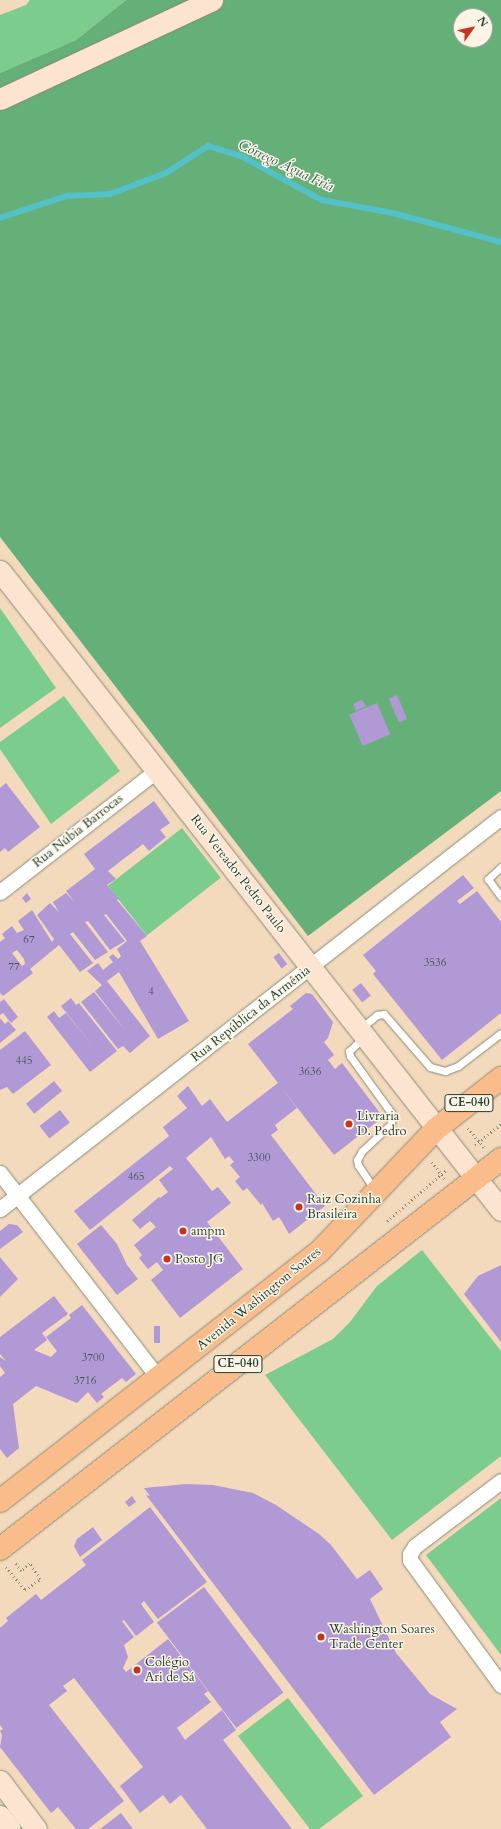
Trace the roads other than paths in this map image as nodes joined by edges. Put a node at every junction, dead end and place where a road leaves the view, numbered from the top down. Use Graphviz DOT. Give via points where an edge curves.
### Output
graph roads {
  1 [pos="212,0"];
  2 [pos="0,99"];
  3 [pos="1,574"];
  4 [pos="156,771"];
  5 [pos="501,817"];
  6 [pos="501,867"];
  7 [pos="0,892"];
  8 [pos="501,898"];
  9 [pos="312,967"];
  10 [pos="362,1033"];
  11 [pos="501,1033"];
  12 [pos="501,1078"];
  13 [pos="436,1129"];
  14 [pos="494,1155"];
  15 [pos="0,1174"];
  16 [pos="476,1178"];
  17 [pos="377,1191"];
  18 [pos="18,1196"];
  19 [pos="0,1209"];
  20 [pos="501,1210"];
  21 [pos="159,1378"];
  22 [pos="501,1481"];
  23 [pos="0,1501"];
  24 [pos="2,1557"];
  25 [pos="501,1685"];
  26 [pos="0,1781"];
  27 [pos="0,1816"];
  28 [pos="10,1829"];
  29 [pos="36,1829"];
  1 -- 2 [label="street"];
  3 -- 4 [label="street, Rua Vereador Pedro Paulo"];
  4 -- 7 [label="street, Rua Núbia Barrocas"];
  4 -- 9 [label="street, Rua Vereador Pedro Paulo"];
  5 -- 9 [label="street, Rua República da Armênia"];
  6 -- 8 [label="lane" via="488,878"];
  9 -- 10 [label="street, Rua Vereador Pedro Paulo"];
  9 -- 18 [label="street, Rua República da Armênia"];
  10 -- 11 [label="lane" via="382,1013 430,1067 445,1071 458,1066"];
  10 -- 13 [label="street, Rua Vereador Pedro Paulo"];
  10 -- 17 [label="lane" via="349,1051 350,1056 392,1114 391,1124 362,1151 358,1160 358,1165"];
  12 -- 13 [label="highway, Avenida Washington Soares / CE-040"];
  13 -- 16 [label="street, Rua Vereador Pedro Paulo"];
  13 -- 17 [label="highway, Avenida Washington Soares / CE-040"];
  14 -- 16 [label="highway, CE-040"];
  15 -- 18 [label="street"];
  16 -- 20 [label="street, Rua Vereador Pedro Paulo"];
  16 -- 24 [label="highway, CE-040"];
  17 -- 21 [label="highway, Avenida Washington Soares / CE-040" via="319,1252"];
  18 -- 19 [label="street, Rua República da Armênia"];
  18 -- 21 [label="street"];
  21 -- 23 [label="highway, Avenida Washington Soares / CE-040"];
  22 -- 25 [label="street" via="415,1546 410,1554 413,1567"];
  26 -- 29 [label="street"];
  27 -- 28 [label="street"];
}
